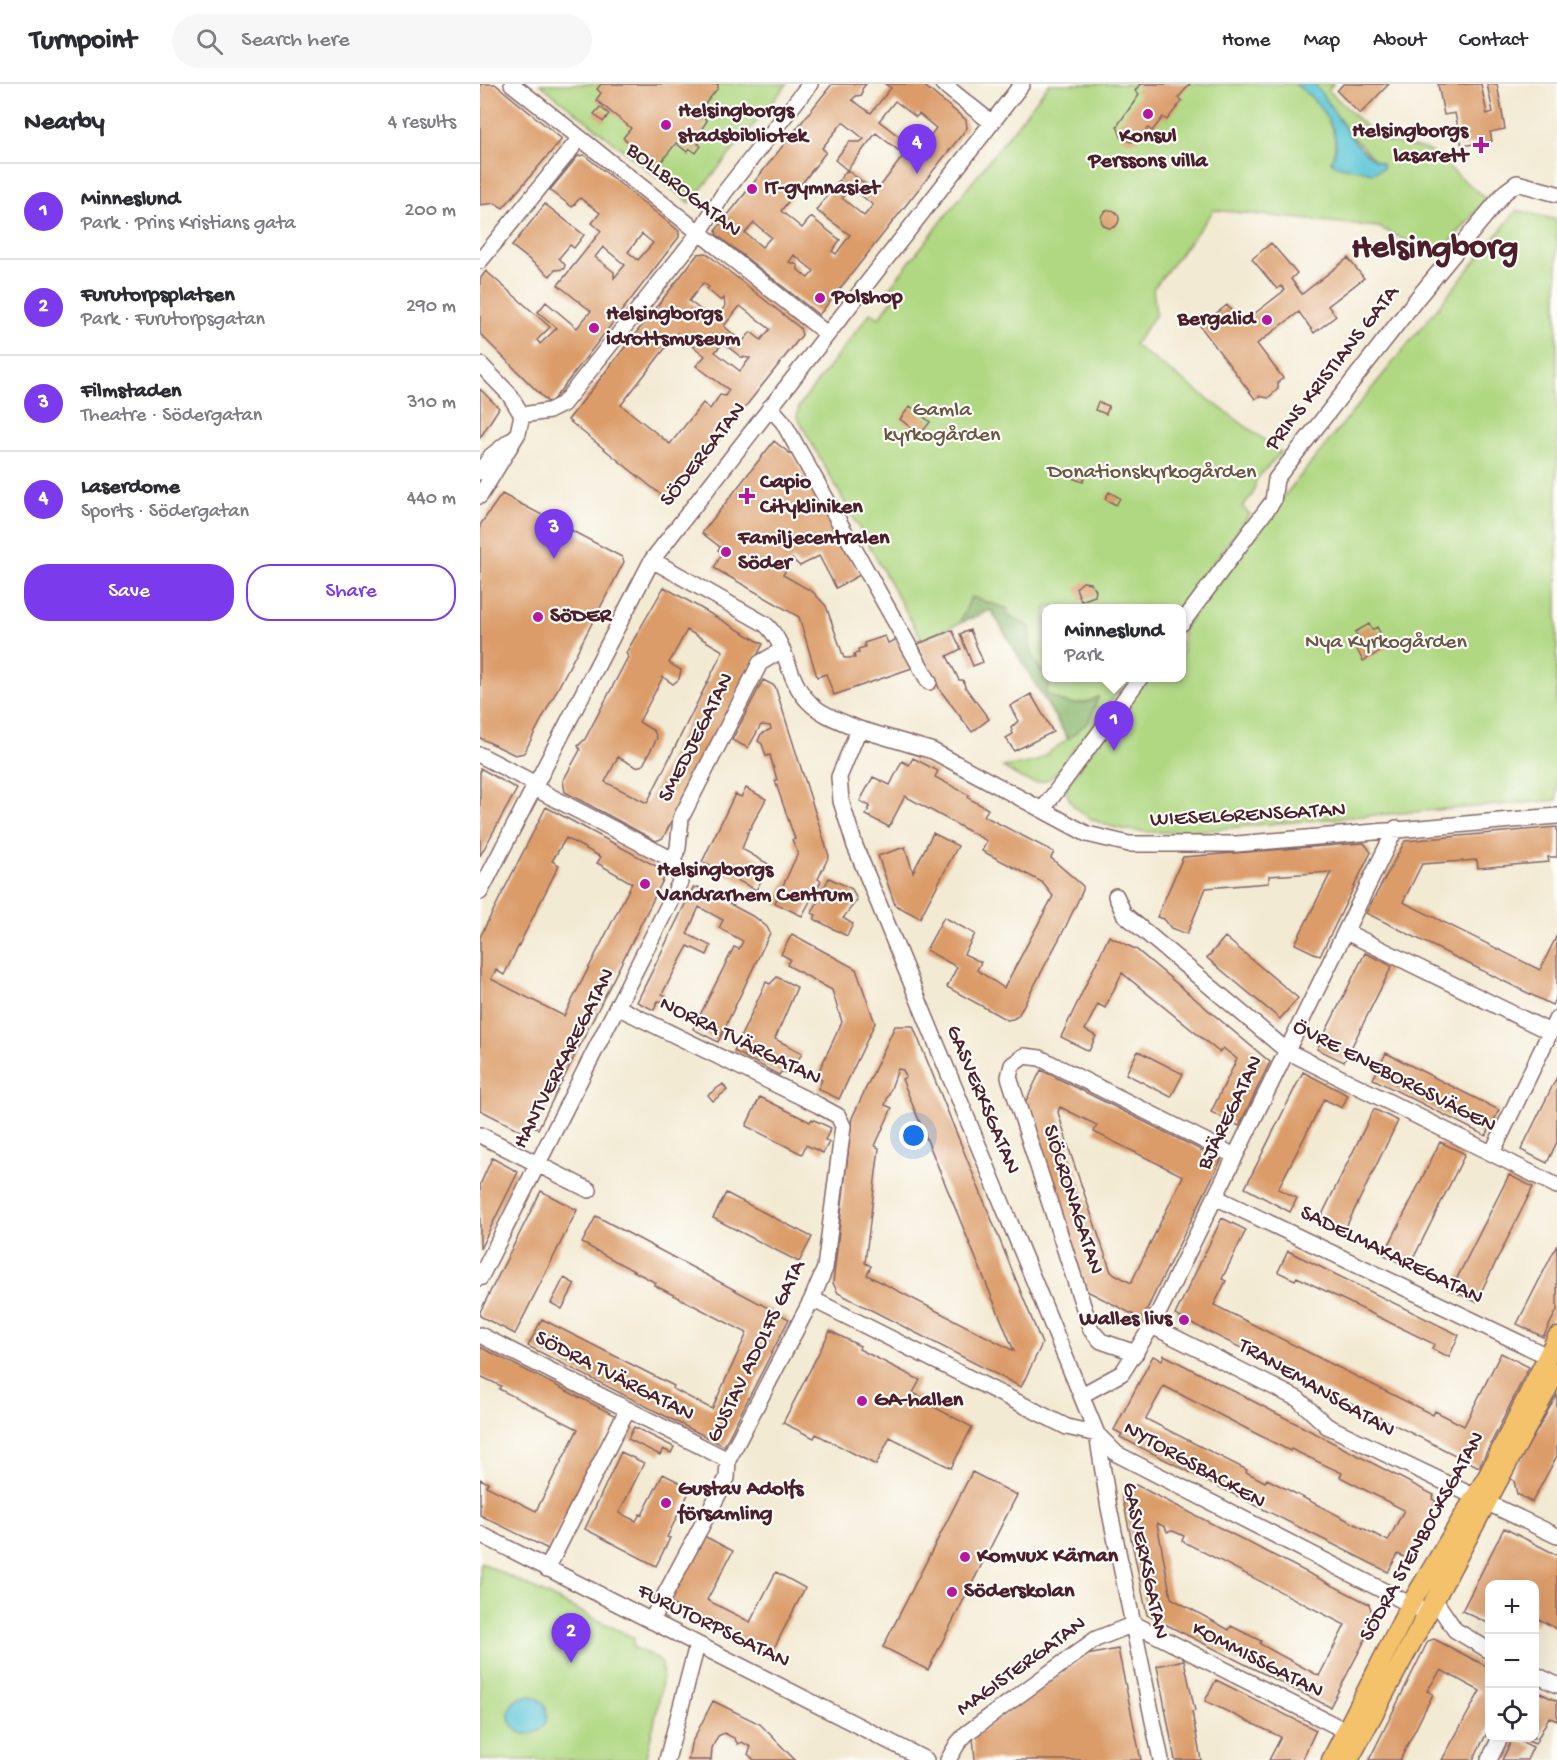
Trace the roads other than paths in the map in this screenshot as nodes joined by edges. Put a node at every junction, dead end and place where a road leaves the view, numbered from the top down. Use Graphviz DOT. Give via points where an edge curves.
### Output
graph roads {
  1 [pos="512,84"];
  2 [pos="810,84"];
  3 [pos="943,84"];
  4 [pos="1022,84"];
  5 [pos="992,123"];
  6 [pos="580,138"];
  7 [pos="1557,194"];
  8 [pos="699,233"];
  9 [pos="480,261"];
  10 [pos="827,334"];
  11 [pos="480,364"];
  12 [pos="770,407"];
  13 [pos="522,415"];
  14 [pos="515,438"];
  15 [pos="480,472"];
  16 [pos="480,496"];
  17 [pos="652,560"];
  18 [pos="1186,618"];
  19 [pos="782,650"];
  20 [pos="929,682"];
  21 [pos="1137,682"];
  22 [pos="859,729"];
  23 [pos="480,755"];
  24 [pos="533,787"];
  25 [pos="1043,809"];
  26 [pos="1557,816"];
  27 [pos="1396,828"];
  28 [pos="673,860"];
  29 [pos="480,892"];
  30 [pos="1116,896"];
  31 [pos="1346,932"];
  32 [pos="617,1007"];
  33 [pos="1554,1025"];
  34 [pos="1287,1051"];
  35 [pos="842,1121"];
  36 [pos="480,1135"];
  37 [pos="1492,1153"];
  38 [pos="1235,1156"];
  39 [pos="537,1164"];
  40 [pos="1557,1186"];
  41 [pos="590,1190"];
  42 [pos="1215,1197"];
  43 [pos="480,1278"];
  44 [pos="812,1299"];
  45 [pos="1152,1326"];
  46 [pos="480,1335"];
  47 [pos="1557,1337"];
  48 [pos="1136,1353"];
  49 [pos="1552,1364"];
  50 [pos="1082,1395"];
  51 [pos="627,1410"];
  52 [pos="1097,1434"];
  53 [pos="728,1460"];
  54 [pos="1481,1500"];
  55 [pos="480,1534"];
  56 [pos="1557,1536"];
  57 [pos="547,1569"];
  58 [pos="1423,1605"];
  59 [pos="651,1621"];
  60 [pos="1134,1624"];
  61 [pos="697,1645"];
  62 [pos="1485,1648"];
  63 [pos="1539,1676"];
  64 [pos="1557,1685"];
  65 [pos="1353,1734"];
  66 [pos="1498,1742"];
  67 [pos="667,1760"];
  68 [pos="926,1760"];
  69 [pos="948,1760"];
  70 [pos="1161,1760"];
  71 [pos="1331,1760"];
  72 [pos="1349,1760"];
  73 [pos="1489,1760"];
  1 -- 6 [label="street, BOLLBROGATAN"];
  2 -- 8 [label="street" via="724,193"];
  3 -- 5 [label="street"];
  4 -- 5 [label="street, SÖDERGATAN"];
  5 -- 10 [label="street, SÖDERGATAN"];
  6 -- 8 [label="street, BOLLBROGATAN"];
  6 -- 9 [label="street"];
  7 -- 18 [label="street, PRINS KRISTIANS GATA" via="1517,183 1505,192 1276,479 1273,501"];
  8 -- 10 [label="street, BOLLBROGATAN"];
  8 -- 13 [label="street" via="563,404 549,411"];
  10 -- 12 [label="street, SÖDERGATAN"];
  11 -- 13 [label="street" via="509,393"];
  12 -- 17 [label="street, SÖDERGATAN"];
  12 -- 20 [label="street" via="783,422"];
  13 -- 14 [label="street"];
  14 -- 15 [label="street" via="491,456"];
  14 -- 16 [label="street"];
  17 -- 19 [label="street" via="765,624"];
  17 -- 24 [label="street, SÖDERGATAN"];
  19 -- 22 [label="street" via="807,701"];
  19 -- 28 [label="street, SMEDJEGATAN" via="763,659 754,673 681,818"];
  21 -- 25 [label="street"];
  22 -- 25 [label="street, WIESELGRENSGATAN" via="933,751"];
  22 -- 50 [label="street, GASVERKSGATAN" via="840,777 841,801 855,846"];
  23 -- 24 [label="street" via="528,780"];
  24 -- 28 [label="street"];
  24 -- 29 [label="street, SÖDERGATAN"];
  25 -- 27 [label="street, WIESELGRENSGATAN" via="1087,834 1155,846 1237,844"];
  26 -- 27 [label="street, WIESELGRENSGATAN"];
  27 -- 31 [label="street, BJÄREGATAN"];
  28 -- 32 [label="street, HANTVERKAREGATAN" via="680,882"];
  30 -- 34 [label="street, ÖVRE ENEBORGSVÄGEN" via="1124,914"];
  31 -- 33 [label="street"];
  31 -- 34 [label="street, BJÄREGATAN"];
  32 -- 35 [label="street, NORRA TVÄRGATAN" via="818,1105"];
  32 -- 39 [label="street, HANTVERKAREGATAN"];
  33 -- 37 [label="street"];
  34 -- 37 [label="street, ÖVRE ENEBORGSVÄGEN"];
  34 -- 38 [label="street, BJÄREGATAN"];
  35 -- 44 [label="street, GUSTAV ADOLFS GATA" via="825,1268"];
  36 -- 39 [label="street"];
  37 -- 40 [label="street, ÖVRE ENEBORGSVÄGEN"];
  38 -- 42 [label="street, BJÄREGATAN"];
  38 -- 48 [label="street, SIÖCRONAGATAN" via="1040,1058 1028,1055 1011,1068 1009,1077 1094,1335"];
  39 -- 41 [label="street"];
  39 -- 43 [label="street, HANTVERKAREGATAN"];
  42 -- 45 [label="street, BJÄREGATAN"];
  42 -- 49 [label="street, SADELMAKAREGATAN"];
  44 -- 52 [label="street, NYTORGSBACKEN" via="1067,1427"];
  44 -- 53 [label="street, GUSTAV ADOLFS GATA"];
  45 -- 48 [label="street, BJÄREGATAN"];
  45 -- 54 [label="street, TRANEMANSGATAN" via="1298,1399 1327,1426"];
  46 -- 51 [label="street, SÖDRA TVÄRGATAN"];
  47 -- 49 [label="main road, SÖDRA STENBOCKSGATAN"];
  48 -- 50 [label="street, BJÄREGATAN" via="1118,1377"];
  49 -- 54 [label="main road, SÖDRA STENBOCKSGATAN"];
  50 -- 52 [label="street, GASVERKSGATAN"];
  51 -- 53 [label="street, SÖDRA TVÄRGATAN"];
  51 -- 57 [label="street"];
  52 -- 58 [label="street, NYTORGSBACKEN" via="1117,1454"];
  52 -- 60 [label="street, GASVERKSGATAN"];
  53 -- 59 [label="street, GUSTAV ADOLFS GATA" via="726,1478"];
  54 -- 56 [label="street, TRANEMANSGATAN"];
  54 -- 58 [label="main road, SÖDRA STENBOCKSGATAN"];
  54 -- 58 [label="main road, SÖDRA STENBOCKSGATAN"];
  55 -- 57 [label="street, FURUTORPSGATAN"];
  57 -- 59 [label="street, FURUTORPSGATAN"];
  58 -- 62 [label="street"];
  58 -- 65 [label="main road, SÖDRA STENBOCKSGATAN"];
  59 -- 61 [label="street, FURUTORPSGATAN"];
  60 -- 65 [label="street, KOMMISSGATAN"];
  60 -- 69 [label="street, MAGISTERGATAN" via="1096,1639 968,1733"];
  60 -- 70 [label="street, GASVERKSGATAN"];
  61 -- 67 [label="street"];
  61 -- 68 [label="street, FURUTORPSGATAN"];
  63 -- 64 [label="street"];
  65 -- 71 [label="main road, SÖDRA STENBOCKSGATAN"];
  65 -- 72 [label="main road, SÖDRA STENBOCKSGATAN"];
  66 -- 73 [label="street"];
}
